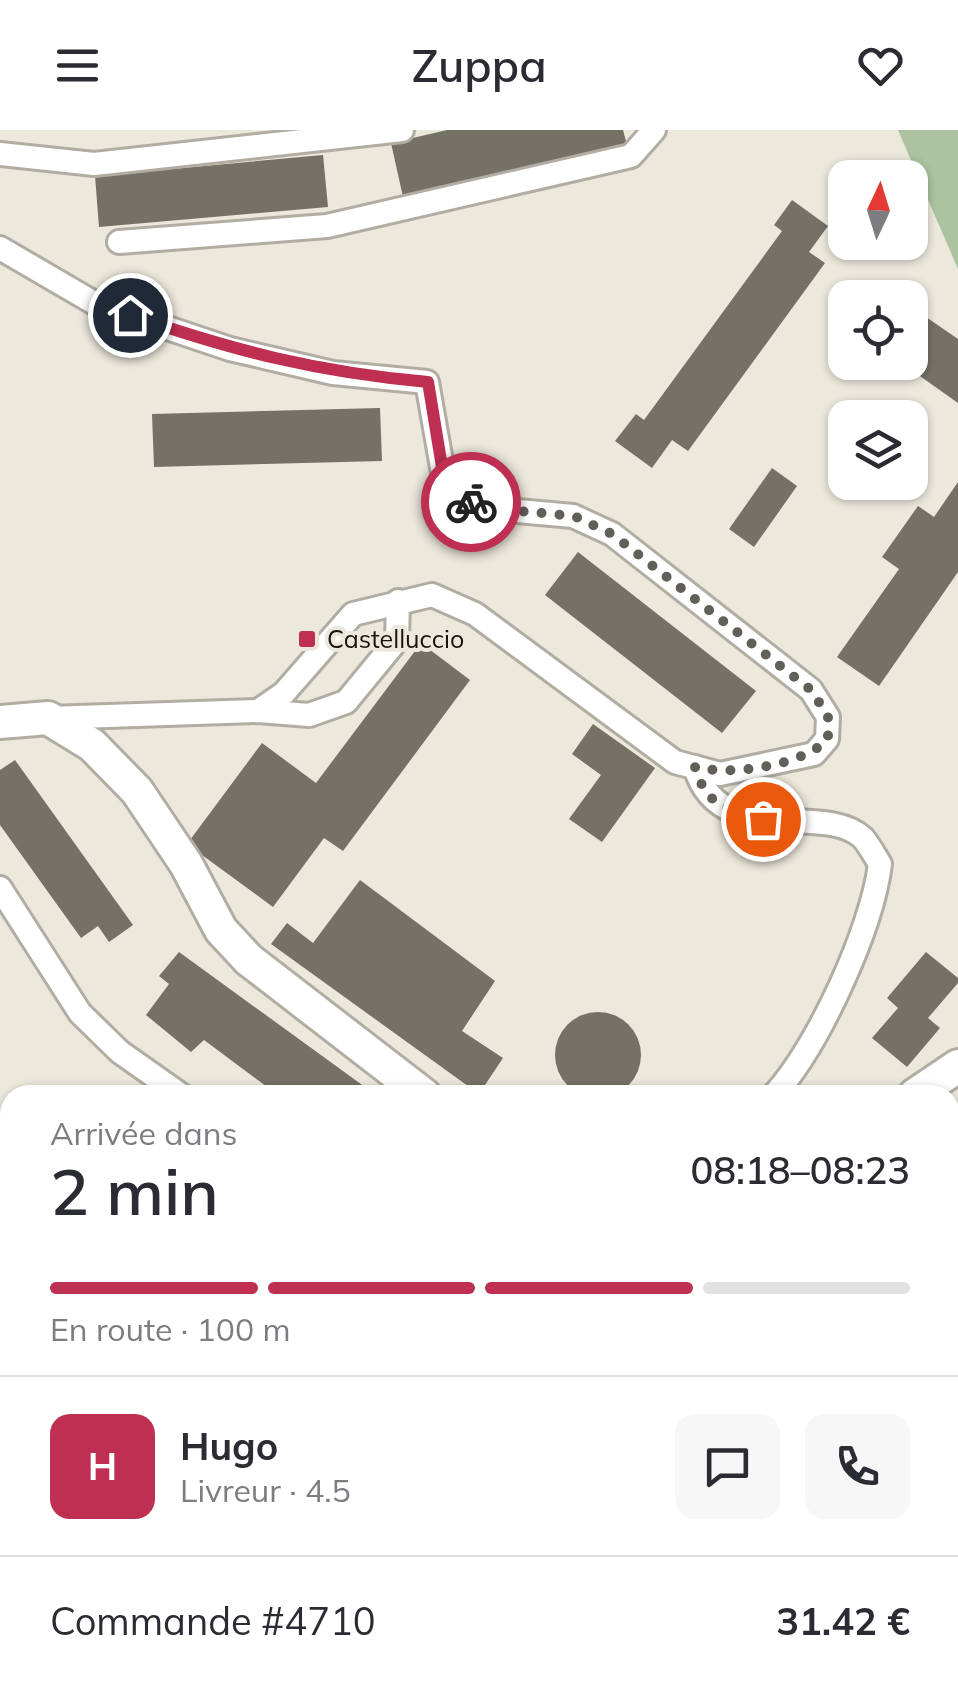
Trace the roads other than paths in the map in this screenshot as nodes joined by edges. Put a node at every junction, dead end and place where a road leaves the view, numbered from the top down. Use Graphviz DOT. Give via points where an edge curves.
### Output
graph roads {
  1 [pos="402,130"];
  2 [pos="654,130"];
  3 [pos="0,154"];
  4 [pos="119,242"];
  5 [pos="0,248"];
  6 [pos="398,601"];
  7 [pos="258,710"];
  8 [pos="48,718"];
  9 [pos="0,722"];
  10 [pos="695,767"];
  11 [pos="0,888"];
  12 [pos="958,1066"];
  13 [pos="168,1085"];
  14 [pos="411,1085"];
  15 [pos="782,1085"];
  16 [pos="930,1085"];
  1 -- 3 [label="street" via="94,164"];
  2 -- 4 [label="street" via="631,156 327,226"];
  5 -- 10 [label="street" via="96,304 230,350 333,373 428,382 443,473 465,499 485,508 574,516 612,534 811,690 828,716 828,739 814,754 720,774"];
  6 -- 7 [label="street" via="354,614 284,693"];
  6 -- 7 [label="street" via="397,640 346,702 309,715"];
  6 -- 10 [label="street" via="432,595 475,614 675,762"];
  7 -- 8 [label="street"];
  8 -- 9 [label="street"];
  8 -- 14 [label="street" via="92,745 137,791 221,930 249,960"];
  10 -- 15 [label="street" via="702,792 718,804 861,836 880,864 877,890 831,1005"];
  11 -- 13 [label="street" via="80,1012 120,1052"];
  12 -- 16 [label="street"];
}
